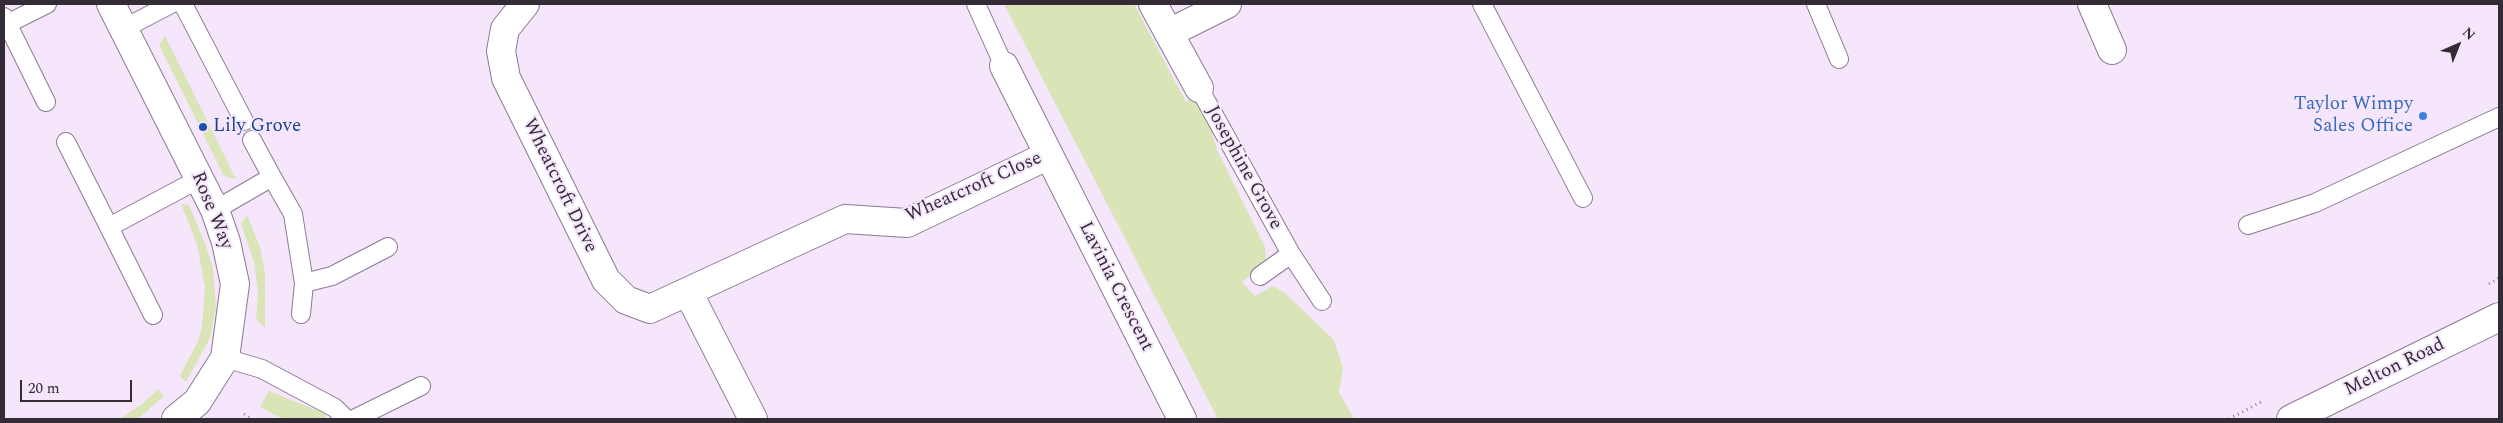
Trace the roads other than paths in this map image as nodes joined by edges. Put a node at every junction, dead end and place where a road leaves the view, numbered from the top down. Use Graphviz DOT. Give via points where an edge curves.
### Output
graph roads {
  1 [pos="47,4"];
  2 [pos="111,4"];
  3 [pos="171,4"];
  4 [pos="183,4"];
  5 [pos="524,4"];
  6 [pos="976,4"];
  7 [pos="1153,4"];
  8 [pos="1227,4"];
  9 [pos="1482,4"];
  10 [pos="1816,4"];
  11 [pos="2092,4"];
  12 [pos="6,20"];
  13 [pos="123,29"];
  14 [pos="1169,33"];
  15 [pos="2112,50"];
  16 [pos="1839,59"];
  17 [pos="1004,66"];
  18 [pos="1199,88"];
  19 [pos="46,102"];
  20 [pos="2499,117"];
  21 [pos="244,121"];
  22 [pos="252,140"];
  23 [pos="66,142"];
  24 [pos="1049,155"];
  25 [pos="272,177"];
  26 [pos="199,179"];
  27 [pos="1583,198"];
  28 [pos="214,210"];
  29 [pos="2248,225"];
  30 [pos="109,226"];
  31 [pos="388,247"];
  32 [pos="1291,254"];
  33 [pos="1260,276"];
  34 [pos="304,283"];
  35 [pos="688,292"];
  36 [pos="1322,301"];
  37 [pos="301,314"];
  38 [pos="153,316"];
  39 [pos="2499,317"];
  40 [pos="225,358"];
  41 [pos="421,386"];
  42 [pos="177,419"];
  43 [pos="346,419"];
  44 [pos="354,419"];
  45 [pos="753,419"];
  46 [pos="1182,419"];
  47 [pos="2291,419"];
  1 -- 12 [label="lane"];
  2 -- 13 [label="street, Rose Way"];
  3 -- 13 [label="lane"];
  4 -- 21 [label="lane"];
  5 -- 35 [label="street, Wheatcroft Drive" via="505,29 501,52 506,78 606,280 626,300 650,309"];
  6 -- 17 [label="lane, Wheatcroft Close"];
  7 -- 14 [label="street, Josephine Grove"];
  8 -- 14 [label="street"];
  9 -- 27 [label="lane"];
  10 -- 16 [label="lane"];
  11 -- 15 [label="street"];
  12 -- 19 [label="lane"];
  13 -- 26 [label="street, Rose Way"];
  14 -- 18 [label="street, Josephine Grove"];
  17 -- 24 [label="street, Wheatcroft Close"];
  18 -- 32 [label="lane, Josephine Grove"];
  20 -- 29 [label="lane" via="2314,203"];
  22 -- 25 [label="lane"];
  23 -- 30 [label="lane"];
  24 -- 35 [label="street, Wheatcroft Close" via="907,223 845,219"];
  24 -- 46 [label="street, Lavinia Crescent"];
  25 -- 28 [label="lane"];
  25 -- 34 [label="lane" via="293,214"];
  26 -- 28 [label="street, Rose Way"];
  26 -- 30 [label="lane"];
  28 -- 40 [label="street, Rose Way" via="226,242 235,284"];
  30 -- 38 [label="lane"];
  31 -- 34 [label="lane" via="332,276"];
  32 -- 33 [label="lane"];
  32 -- 36 [label="lane, Josephine Grove"];
  34 -- 37 [label="lane"];
  35 -- 45 [label="street"];
  39 -- 47 [label="street, Melton Road"];
  40 -- 42 [label="street, Rose Way" via="197,402"];
  40 -- 43 [label="lane" via="262,368 335,408"];
  41 -- 44 [label="lane"];
}
